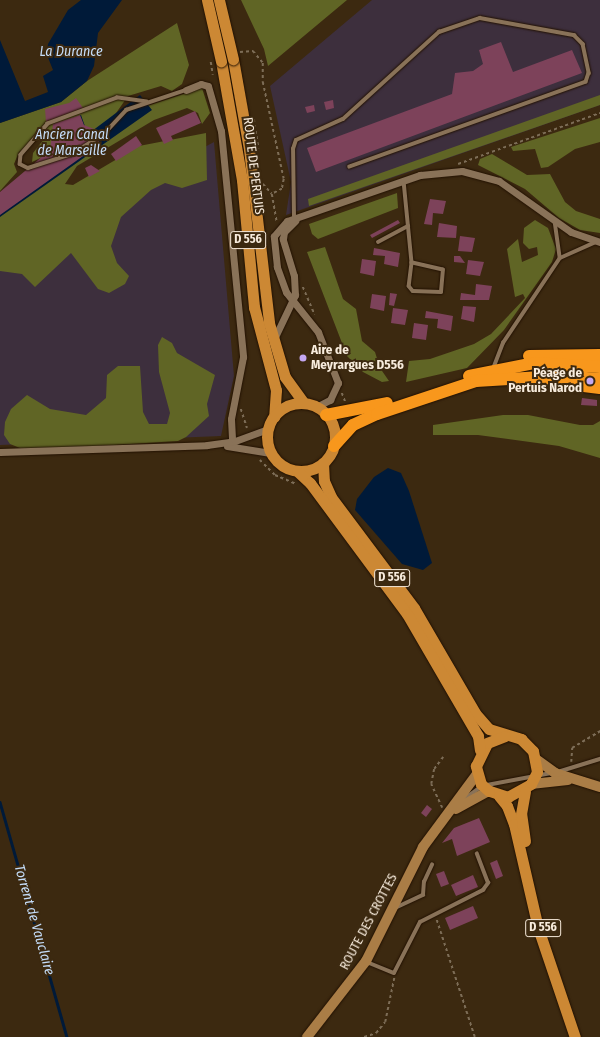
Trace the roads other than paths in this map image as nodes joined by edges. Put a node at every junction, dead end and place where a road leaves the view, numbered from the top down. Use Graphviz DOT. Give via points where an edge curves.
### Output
graph roads {
  1 [pos="207,0"];
  2 [pos="219,0"];
  3 [pos="186,90"];
  4 [pos="147,102"];
  5 [pos="350,167"];
  6 [pos="404,181"];
  7 [pos="313,211"];
  8 [pos="294,217"];
  9 [pos="555,221"];
  10 [pos="408,226"];
  11 [pos="378,242"];
  12 [pos="598,242"];
  13 [pos="560,258"];
  14 [pos="412,263"];
  15 [pos="293,300"];
  16 [pos="273,342"];
  17 [pos="600,355"];
  18 [pos="517,366"];
  19 [pos="600,366"];
  20 [pos="492,370"];
  21 [pos="600,374"];
  22 [pos="523,377"];
  23 [pos="600,379"];
  24 [pos="600,388"];
  25 [pos="304,403"];
  26 [pos="316,407"];
  27 [pos="326,415"];
  28 [pos="274,417"];
  29 [pos="268,429"];
  30 [pos="232,441"];
  31 [pos="207,445"];
  32 [pos="334,446"];
  33 [pos="0,452"];
  34 [pos="270,453"];
  35 [pos="323,463"];
  36 [pos="297,471"];
  37 [pos="504,736"];
  38 [pos="480,750"];
  39 [pos="536,759"];
  40 [pos="600,759"];
  41 [pos="553,772"];
  42 [pos="477,774"];
  43 [pos="570,780"];
  44 [pos="530,783"];
  45 [pos="600,787"];
  46 [pos="490,791"];
  47 [pos="448,816"];
  48 [pos="477,854"];
  49 [pos="432,865"];
  50 [pos="392,909"];
  51 [pos="366,962"];
  52 [pos="567,1013"];
  53 [pos="308,1037"];
  54 [pos="575,1037"];
  1 -- 28 [label="main road, ROUTE DE PERTUIS / D 556, bridge" via="221,61 242,180 254,307 276,390"];
  2 -- 16 [label="main road, ROUTE DE PERTUIS / D 556, bridge" via="233,59 250,155 264,291"];
  3 -- 4 [label="lane"];
  3 -- 30 [label="street" via="201,84 208,86 221,131 243,357"];
  4 -- 4 [label="lane" via="117,98 48,124 21,155 20,164 28,168 72,154 104,134 126,110"];
  5 -- 8 [label="lane" via="586,82 588,73 583,44 574,36 480,18 439,32 343,119 296,140 293,149"];
  6 -- 7 [label="street"];
  6 -- 9 [label="street" via="451,171 475,173 499,181"];
  6 -- 10 [label="lane"];
  7 -- 8 [label="street"];
  7 -- 15 [label="street" via="296,220 284,232 284,246 294,276"];
  8 -- 15 [label="street" via="278,228 274,236 277,267"];
  9 -- 12 [label="street"];
  9 -- 13 [label="lane"];
  10 -- 11 [label="lane"];
  10 -- 14 [label="lane"];
  12 -- 13 [label="lane"];
  13 -- 20 [label="lane" via="503,343"];
  14 -- 14 [label="lane" via="410,289 441,292 443,270"];
  15 -- 16 [label="street"];
  15 -- 26 [label="street" via="318,332 338,383 330,400"];
  16 -- 25 [label="main road, ROUTE DE PERTUIS / D 556" via="285,377"];
  17 -- 20 [label="highway" via="538,355"];
  18 -- 19 [label="highway" via="557,362"];
  18 -- 20 [label="highway"];
  18 -- 21 [label="highway"];
  20 -- 27 [label="highway" via="377,406"];
  22 -- 23 [label="highway" via="571,376"];
  22 -- 24 [label="highway"];
  22 -- 32 [label="highway" via="476,382 421,397 353,425"];
  25 -- 26 [label="main road"];
  25 -- 28 [label="main road" via="287,406"];
  26 -- 27 [label="main road"];
  27 -- 32 [label="main road" via="332,424"];
  28 -- 29 [label="main road"];
  29 -- 30 [label="street"];
  29 -- 34 [label="main road"];
  30 -- 31 [label="street"];
  31 -- 33 [label="street"];
  31 -- 34 [label="street" via="241,446"];
  32 -- 35 [label="main road"];
  34 -- 36 [label="main road" via="277,462"];
  35 -- 36 [label="main road" via="311,470"];
  35 -- 37 [label="main road, D 556" via="324,481 338,509 414,608 475,714 489,729"];
  36 -- 38 [label="main road, D 556" via="310,483 407,614 478,736"];
  37 -- 38 [label="main road" via="495,738"];
  37 -- 39 [label="main road" via="524,742"];
  38 -- 42 [label="main road"];
  39 -- 41 [label="main road"];
  39 -- 44 [label="main road"];
  40 -- 41 [label="lane" via="572,769"];
  41 -- 43 [label="main road"];
  41 -- 44 [label="lane"];
  42 -- 46 [label="main road"];
  42 -- 47 [label="main road, ROUTE DES CROTTES"];
  43 -- 44 [label="main road"];
  43 -- 45 [label="main road"];
  44 -- 46 [label="main road"];
  44 -- 46 [label="lane"];
  44 -- 52 [label="main road, D 556" via="521,814 526,846 542,926"];
  46 -- 47 [label="main road"];
  46 -- 52 [label="main road, D 556" via="507,806 514,824 538,928"];
  47 -- 50 [label="main road, ROUTE DES CROTTES" via="417,858"];
  48 -- 51 [label="lane" via="488,885 415,928 395,972 390,974"];
  49 -- 50 [label="lane" via="424,882 423,895"];
  50 -- 51 [label="main road, ROUTE DES CROTTES"];
  51 -- 53 [label="main road, ROUTE DES CROTTES"];
  52 -- 54 [label="main road, D 556"];
}
